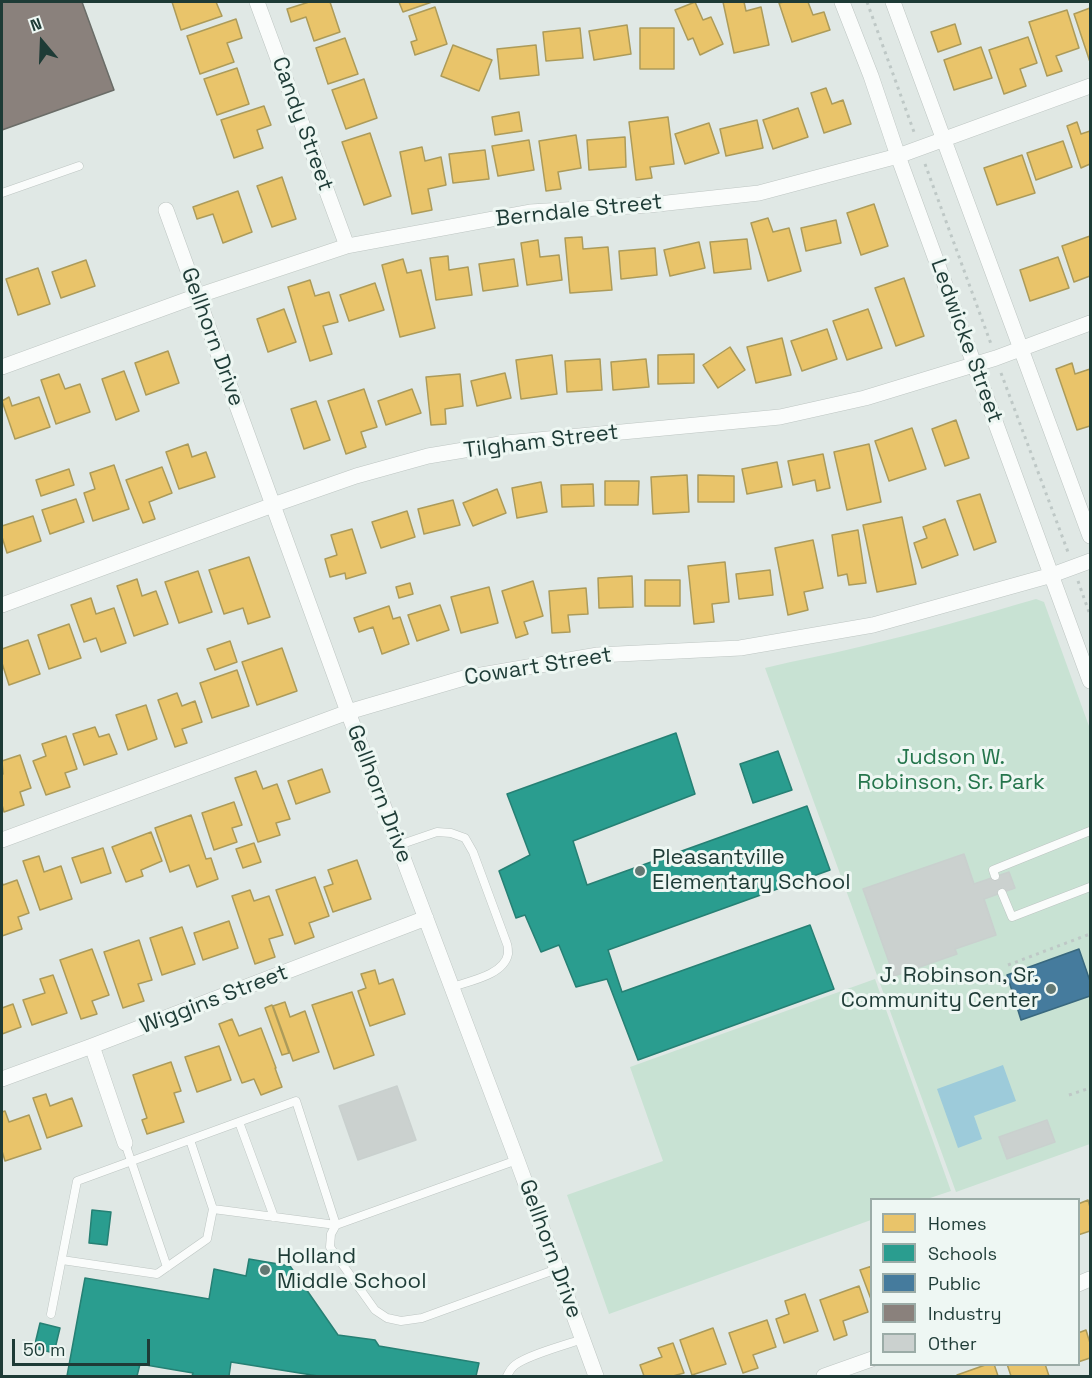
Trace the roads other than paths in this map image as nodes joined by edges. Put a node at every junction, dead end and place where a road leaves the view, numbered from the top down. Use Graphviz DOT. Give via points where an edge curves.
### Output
graph roads {
  1 [pos="257,2"];
  2 [pos="842,2"];
  3 [pos="893,2"];
  4 [pos="1090,86"];
  5 [pos="943,140"];
  6 [pos="898,156"];
  7 [pos="79,166"];
  8 [pos="2,193"];
  9 [pos="166,210"];
  10 [pos="347,246"];
  11 [pos="197,296"];
  12 [pos="1090,323"];
  13 [pos="1020,348"];
  14 [pos="975,364"];
  15 [pos="2,367"];
  16 [pos="273,505"];
  17 [pos="1090,536"];
  18 [pos="1090,561"];
  19 [pos="1052,575"];
  20 [pos="2,605"];
  21 [pos="1090,681"];
  22 [pos="348,712"];
  23 [pos="1090,833"];
  24 [pos="2,840"];
  25 [pos="399,845"];
  26 [pos="995,876"];
  27 [pos="1090,887"];
  28 [pos="1002,893"];
  29 [pos="426,918"];
  30 [pos="452,987"];
  31 [pos="92,1046"];
  32 [pos="2,1079"];
  33 [pos="239,1122"];
  34 [pos="190,1140"];
  35 [pos="126,1143"];
  36 [pos="517,1160"];
  37 [pos="132,1161"];
  38 [pos="213,1209"];
  39 [pos="274,1217"];
  40 [pos="336,1225"];
  41 [pos="62,1260"];
  42 [pos="167,1267"];
  43 [pos="557,1269"];
  44 [pos="51,1314"];
  45 [pos="583,1339"];
  46 [pos="870,1360"];
  47 [pos="507,1377"];
  48 [pos="596,1377"];
  49 [pos="824,1377"];
  1 -- 10 [label="street, Candy Street"];
  2 -- 6 [label="street, Ledwicke Street"];
  3 -- 5 [label="street"];
  4 -- 5 [label="street, Berndale Street"];
  5 -- 6 [label="street, Berndale Street"];
  5 -- 13 [label="street"];
  6 -- 10 [label="street, Berndale Street" via="759,193 530,212"];
  6 -- 14 [label="street, Ledwicke Street"];
  7 -- 8 [label="lane"];
  9 -- 11 [label="street, Gellhorn Drive"];
  10 -- 11 [label="street, Berndale Street"];
  11 -- 15 [label="street, Berndale Street"];
  11 -- 16 [label="street, Gellhorn Drive"];
  12 -- 13 [label="street, Tilgham Street"];
  13 -- 14 [label="street, Tilgham Street"];
  13 -- 17 [label="street"];
  14 -- 16 [label="street, Tilgham Street" via="865,398 780,417 506,442 428,456"];
  14 -- 19 [label="street, Ledwicke Street"];
  16 -- 20 [label="street, Tilgham Street"];
  16 -- 22 [label="street, Gellhorn Drive"];
  18 -- 19 [label="street, Cowart Street"];
  19 -- 21 [label="street, Ledwicke Street"];
  19 -- 22 [label="street, Cowart Street" via="873,625 740,648 598,655 464,678"];
  22 -- 24 [label="street, Cowart Street"];
  22 -- 25 [label="street, Gellhorn Drive"];
  23 -- 26 [label="lane" via="993,870"];
  25 -- 29 [label="street, Gellhorn Drive"];
  25 -- 30 [label="lane" via="437,832 451,833 465,838 473,852 508,954 503,966 489,975"];
  27 -- 28 [label="lane" via="1012,918"];
  29 -- 30 [label="street, Gellhorn Drive"];
  29 -- 31 [label="street, Wiggins Street"];
  30 -- 36 [label="street, Gellhorn Drive"];
  31 -- 32 [label="street, Wiggins Street"];
  31 -- 35 [label="street"];
  33 -- 34 [label="lane"];
  33 -- 39 [label="lane"];
  33 -- 40 [label="lane" via="296,1101"];
  34 -- 37 [label="lane"];
  34 -- 38 [label="lane"];
  35 -- 37 [label="lane"];
  36 -- 40 [label="lane"];
  36 -- 43 [label="street, Gellhorn Drive"];
  37 -- 41 [label="lane" via="76,1181"];
  37 -- 42 [label="lane"];
  38 -- 39 [label="lane"];
  38 -- 42 [label="lane" via="207,1239"];
  39 -- 40 [label="lane"];
  40 -- 43 [label="lane" via="330,1247 375,1310 401,1321 422,1318"];
  41 -- 42 [label="lane" via="157,1274"];
  41 -- 44 [label="lane"];
  43 -- 45 [label="street, Gellhorn Drive"];
  45 -- 47 [label="lane" via="516,1364"];
  45 -- 48 [label="street, Gellhorn Drive"];
  46 -- 49 [label="street"];
}
